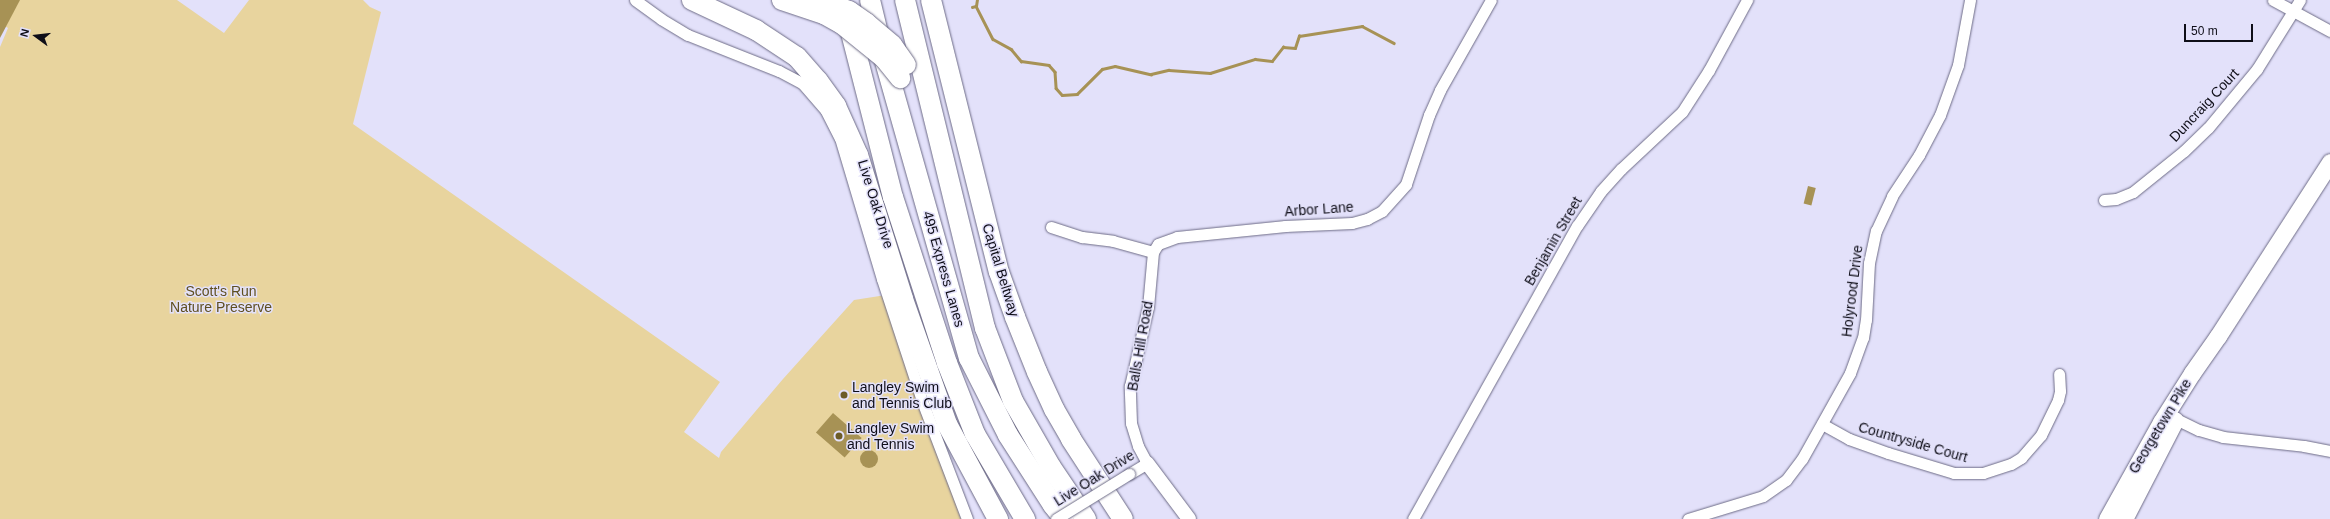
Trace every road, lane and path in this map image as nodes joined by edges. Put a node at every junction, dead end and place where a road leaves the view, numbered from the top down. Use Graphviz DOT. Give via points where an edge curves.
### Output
graph roads {
  1 [pos="635,0"];
  2 [pos="692,0"];
  3 [pos="782,0"];
  4 [pos="820,0"];
  5 [pos="842,0"];
  6 [pos="870,0"];
  7 [pos="905,0"];
  8 [pos="931,0"];
  9 [pos="1491,0"];
  10 [pos="1747,0"];
  11 [pos="1970,0"];
  12 [pos="2273,0"];
  13 [pos="2300,0"];
  14 [pos="2293,12"];
  15 [pos="2330,31"];
  16 [pos="884,58"];
  17 [pos="903,72"];
  18 [pos="2330,162"];
  19 [pos="2104,200"];
  20 [pos="1051,227"];
  21 [pos="1153,252"];
  22 [pos="984,328"];
  23 [pos="2218,336"];
  24 [pos="969,358"];
  25 [pos="2059,374"];
  26 [pos="2176,419"];
  27 [pos="1822,424"];
  28 [pos="2330,451"];
  29 [pos="1147,463"];
  30 [pos="967,519"];
  31 [pos="998,519"];
  32 [pos="1025,519"];
  33 [pos="1056,519"];
  34 [pos="1064,519"];
  35 [pos="1086,519"];
  36 [pos="1123,519"];
  37 [pos="1189,519"];
  38 [pos="1413,519"];
  39 [pos="1688,519"];
  40 [pos="2107,519"];
  41 [pos="2124,519"];
  1 -- 30 [label="street, Live Oak Drive" via="688,35 779,71 802,83 826,111 840,138 922,402"];
  2 -- 31 [label="highway" via="756,30 797,57 836,106 858,155 903,299 947,424"];
  3 -- 16 [label="highway, bridge" via="824,14 842,24"];
  4 -- 17 [label="highway, bridge" via="849,11 892,45"];
  5 -- 32 [label="highway" via="893,197 947,363 975,434"];
  6 -- 16 [label="highway, 495 Express Lanes"];
  7 -- 22 [label="highway, 495 Express Lanes"];
  8 -- 36 [label="highway, Capital Beltway" via="997,265 1015,317 1036,372 1054,409"];
  9 -- 21 [label="street, Arbor Lane" via="1432,109 1406,184 1382,211 1367,219 1343,224 1285,226 1177,237 1158,244"];
  10 -- 38 [label="street, Benjamin Street" via="1709,70 1682,112 1600,191 1577,226"];
  11 -- 27 [label="street, Holyrood Drive" via="1958,65 1940,115 1919,155 1892,196 1876,231 1869,264 1862,338 1850,373"];
  12 -- 14 [label="street"];
  13 -- 14 [label="street, Duncraig Court"];
  14 -- 15 [label="street"];
  14 -- 19 [label="street, Duncraig Court" via="2257,69 2208,128 2133,192 2116,199"];
  16 -- 17 [label="highway, bridge"];
  16 -- 24 [label="highway, 495 Express Lanes"];
  17 -- 22 [label="highway" via="922,116 954,246"];
  17 -- 24 [label="highway"];
  18 -- 23 [label="main road, Georgetown Pike"];
  20 -- 21 [label="street" via="1082,237 1113,241"];
  21 -- 29 [label="street, Balls Hill Road" via="1148,307 1130,386 1131,423 1138,446"];
  22 -- 35 [label="highway, 495 Express Lanes" via="1013,401 1051,467"];
  23 -- 26 [label="main road, Georgetown Pike"];
  23 -- 40 [label="main road, Georgetown Pike" via="2161,422"];
  24 -- 34 [label="highway, 495 Express Lanes" via="1008,435"];
  25 -- 27 [label="street, Countryside Court" via="2058,400 2041,434 2021,458 1983,473 1954,472 1888,453 1849,439"];
  26 -- 28 [label="street" via="2199,430 2223,437"];
  26 -- 41 [label="main road, Georgetown Pike"];
  27 -- 39 [label="street, Holyrood Drive" via="1796,469 1775,489 1763,496"];
  29 -- 33 [label="street, Live Oak Drive, bridge"];
  29 -- 37 [label="street, Balls Hill Road"];
}
